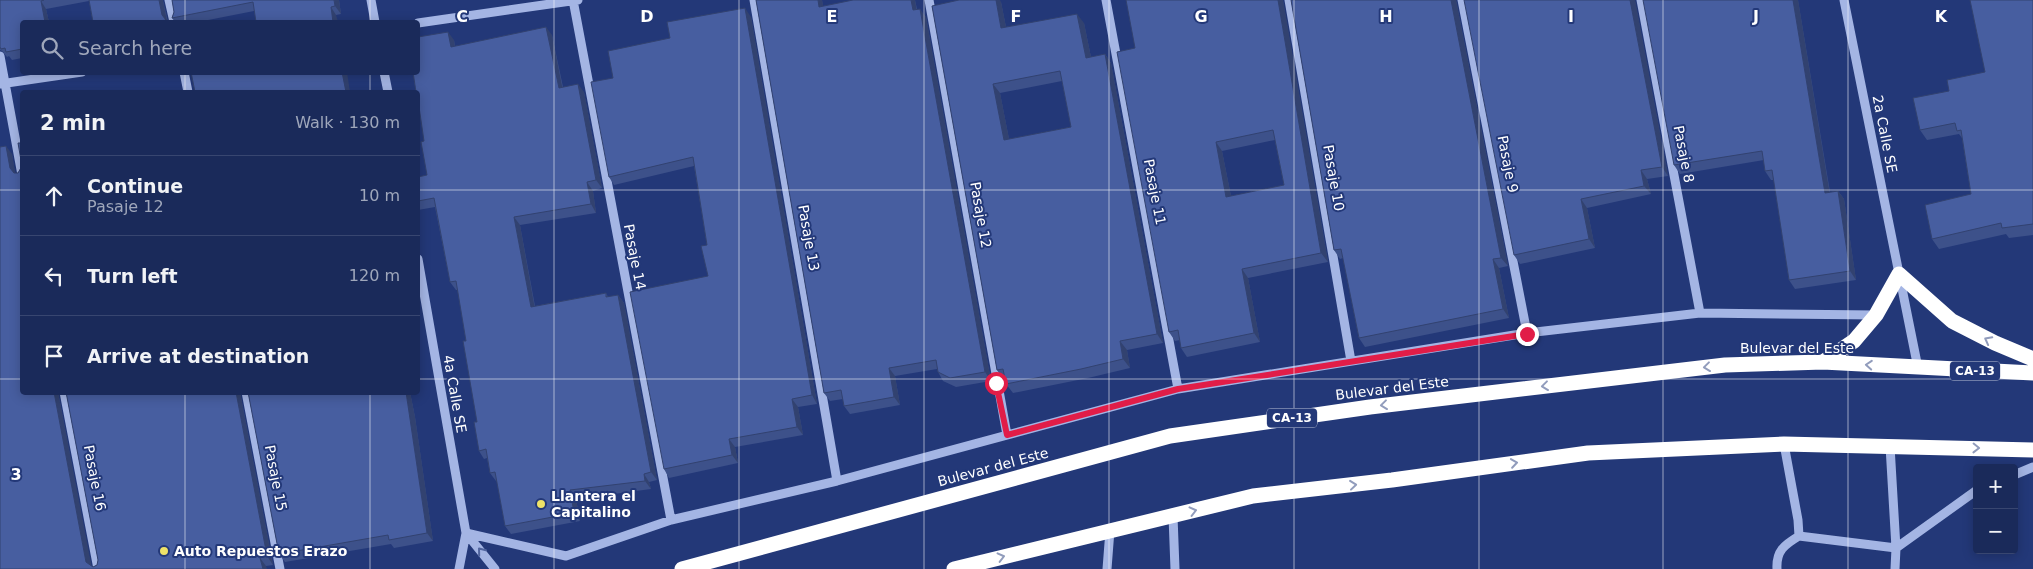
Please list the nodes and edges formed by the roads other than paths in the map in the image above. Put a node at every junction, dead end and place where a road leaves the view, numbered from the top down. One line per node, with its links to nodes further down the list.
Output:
1 (170, 0): 11 (street)
2 (371, 0): 12 (street)
3 (575, 0): 13 (street); 44 (street, Pasaje 14)
4 (754, 0): 41 (street, Pasaje 13)
5 (929, 0): 35 (street, Pasaje 12)
6 (1106, 0): 32 (street, Pasaje 11)
7 (1289, 0): 28 (street, Pasaje 10)
8 (1462, 0): 26 (street, Pasaje 9)
9 (1641, 0): 24 (street, Pasaje 8)
10 (1844, 0): 23 (street, 2a Calle SE)
11 (174, 20)
12 (375, 20)
13 (420, 23)
14 (0, 56): 18 (street)
15 (62, 75): 18 (street)
16 (185, 75): 19 (street)
17 (385, 75): 20 (street)
18 (2, 84): 21 (street)
19 (188, 90)
20 (388, 90)
21 (20, 166)
22 (420, 270): 46 (street, 4a Calle SE)
23 (1899, 274): 25 (highway); 27 (highway, one-way to 23); 30 (street, 2a Calle SE)
24 (1700, 313): 25 (street); 26 (street)
25 (1876, 315): 29 (highway)
26 (1527, 334): 28 (street)
27 (2033, 359)
28 (1351, 362): 32 (street)
29 (1823, 362): 30 (highway, Bulevar del Este / CA-13, one-way to 29); 53 (highway, Bulevar del Este / CA-13, one-way to 53)
30 (1918, 368): 31 (highway, Bulevar del Este / CA-13)
31 (2033, 374)
32 (1178, 389): 35 (street)
33 (65, 395): 49 (street, Pasaje 16)
34 (247, 395): 50 (street, Pasaje 15)
35 (1007, 435): 41 (street)
36 (1784, 444): 37 (highway); 43 (highway, one-way to 36); 47 (street)
37 (1890, 446): 38 (highway, one-way to 38); 48 (street)
38 (2033, 450)
39 (2033, 467): 40 (street)
40 (2018, 473)
41 (837, 481): 44 (street)
42 (1973, 493): 48 (street)
43 (1173, 516): 45 (highway); 56 (street)
44 (671, 520): 46 (street)
45 (1110, 530): 54 (highway, one-way to 45); 55 (street)
46 (466, 533): 51 (street); 52 (street, one-way to 46)
47 (1799, 536): 48 (street); 57 (street)
48 (1896, 548): 58 (street)
49 (98, 569)
50 (280, 569)
51 (459, 569)
52 (495, 569)
53 (682, 569)
54 (954, 569)
55 (1107, 569)
56 (1175, 569)
57 (1777, 569)
58 (1895, 569)

